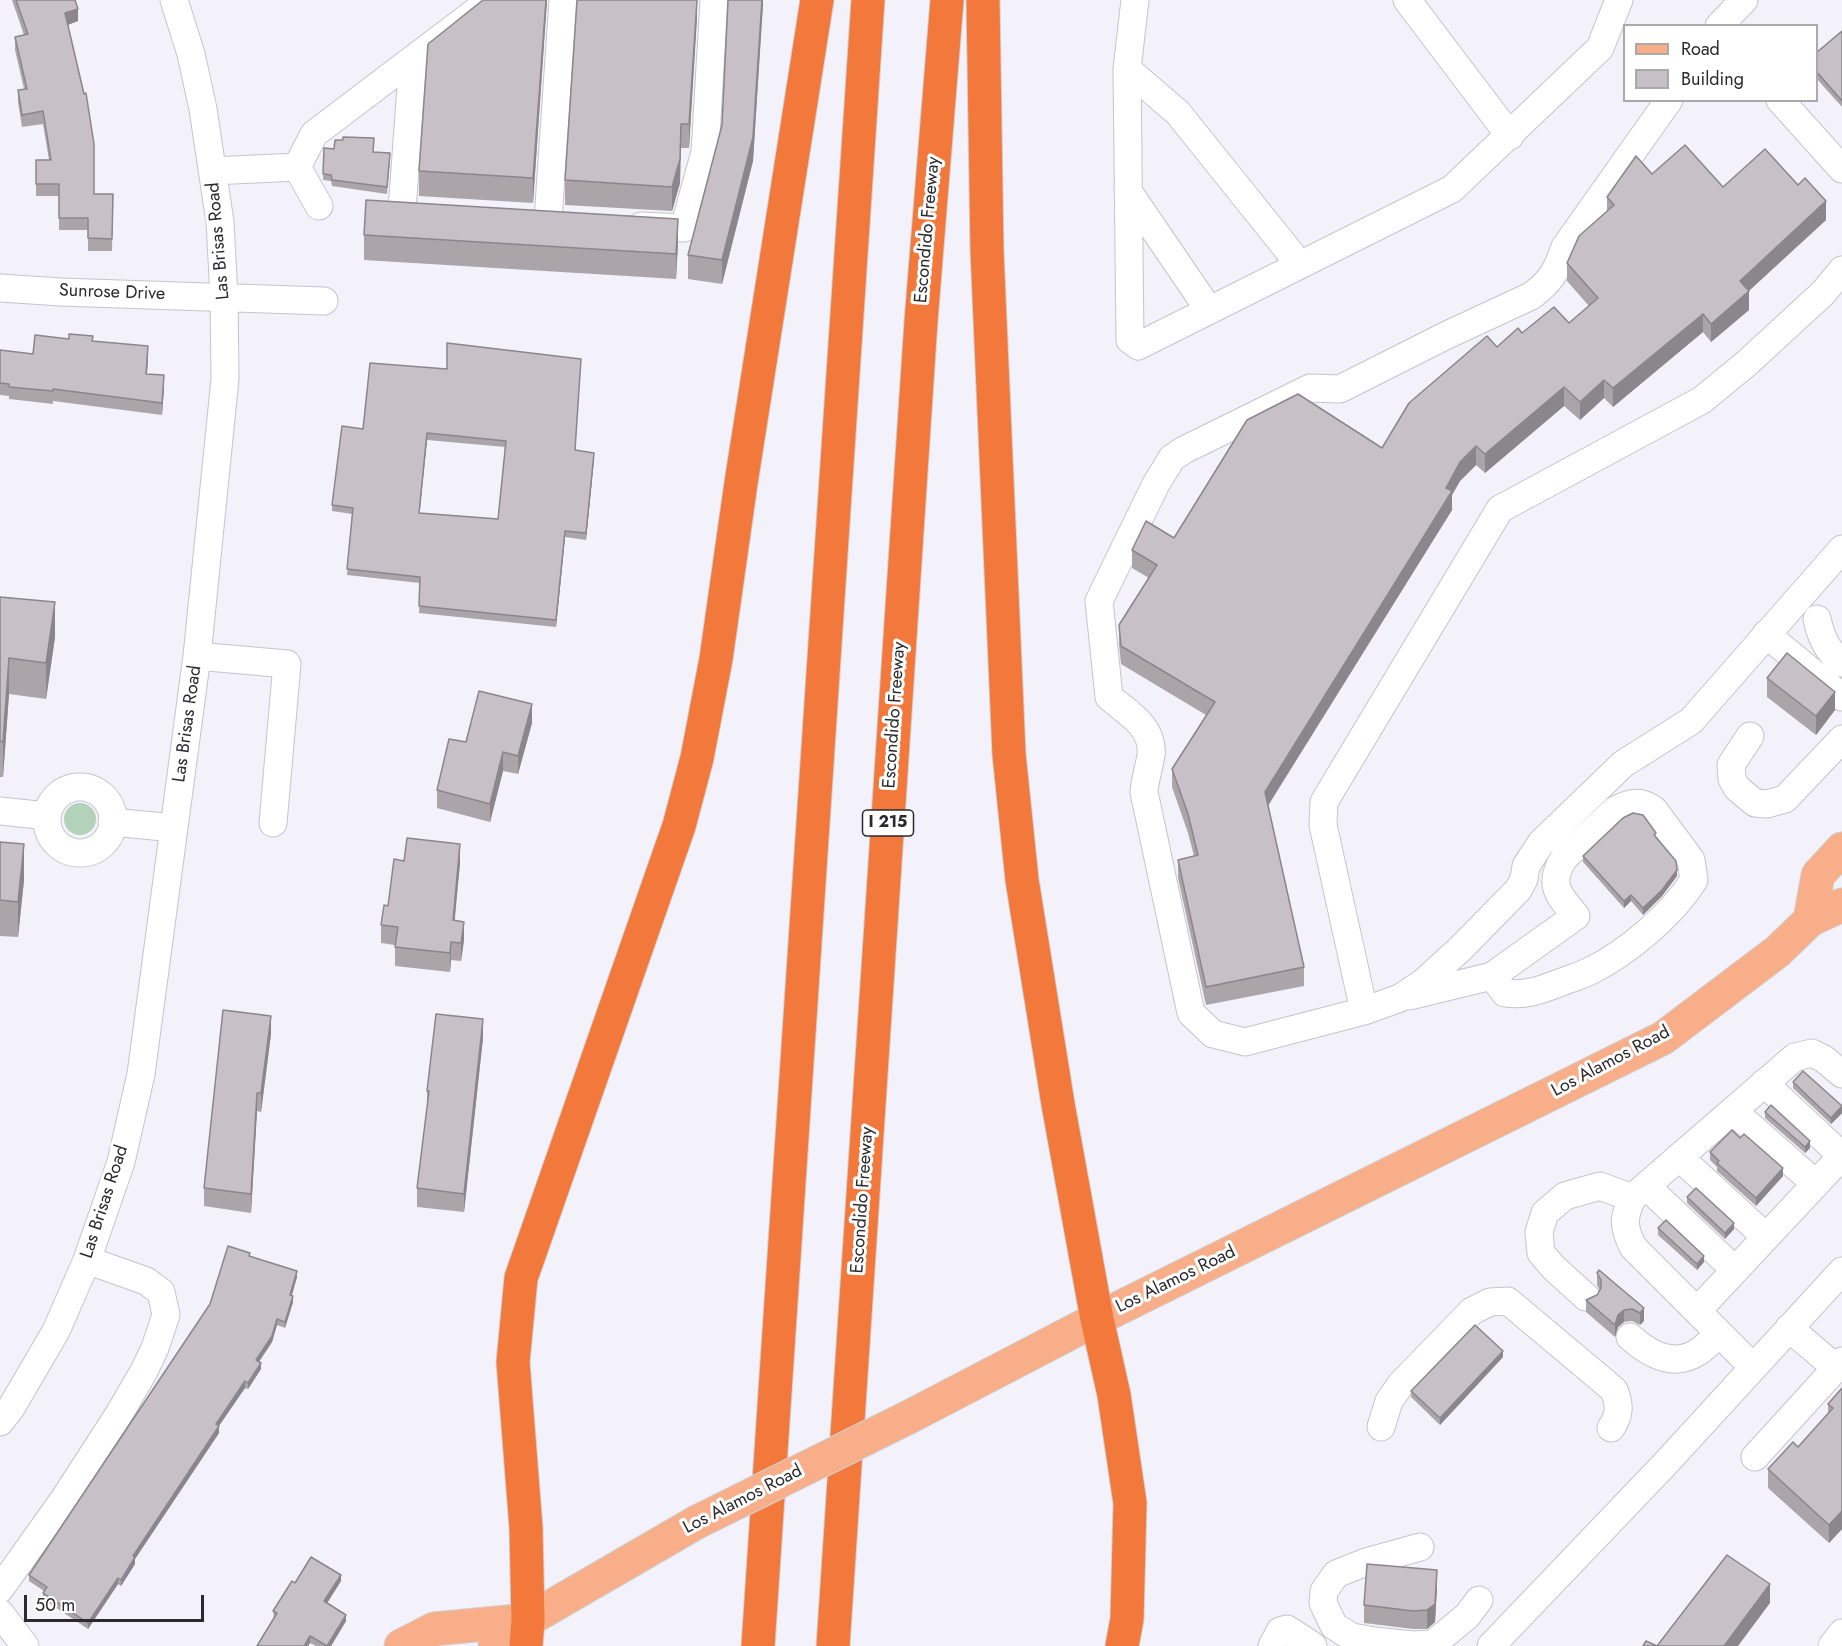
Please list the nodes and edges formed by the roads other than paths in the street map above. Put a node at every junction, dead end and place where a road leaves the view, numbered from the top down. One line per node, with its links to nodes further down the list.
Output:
1 (174, 0): 21 (street, Las Brisas Road)
2 (491, 0): 14 (street)
3 (563, 0): 25 (street)
4 (714, 0): 26 (street)
5 (817, 0): 79 (highway)
6 (868, 0): 84 (highway)
7 (947, 0): 85 (highway, Escondido Freeway / I 215)
8 (983, 0): 65 (highway)
9 (1135, 0): 15 (street)
10 (1407, 0): 18 (street)
11 (1741, 1): 13 (street)
12 (1614, 4): 18 (street)
13 (1721, 24)
14 (413, 59): 19 (street); 24 (street)
15 (1127, 69): 22 (street); 27 (street)
16 (1668, 102): 51 (street)
17 (1782, 102): 20 (street)
18 (1510, 136): 27 (street)
19 (297, 167): 21 (street); 23 (street)
20 (1842, 169)
21 (213, 171): 30 (street, Las Brisas Road)
22 (1128, 191): 32 (street); 32 (street)
23 (319, 206)
24 (373, 208)
25 (549, 220)
26 (620, 225)
27 (1300, 265): 32 (street)
28 (1842, 270): 51 (street)
29 (0, 288): 30 (street, Sunrose Drive)
30 (224, 297): 31 (street, Sunrose Drive); 36 (street, Las Brisas Road)
31 (324, 301)
32 (1209, 310)
33 (1842, 549): 35 (street)
34 (1817, 619): 37 (street)
35 (1766, 634): 38 (street); 50 (street)
36 (197, 656): 44 (street); 45 (street, Las Brisas Road)
37 (1842, 663)
38 (1842, 698)
39 (1750, 736): 40 (street)
40 (1842, 739)
41 (0, 811): 42 (street)
42 (47, 816): 43 (street); 43 (street)
43 (112, 822): 45 (street)
44 (273, 824)
45 (174, 828): 60 (street, Las Brisas Road)
46 (1842, 849): 48 (main road)
47 (1842, 905): 48 (main road, Los Alamos Road)
48 (1810, 920): 65 (main road, Los Alamos Road)
49 (1492, 976): 49 (street); 50 (street)
50 (1400, 998): 51 (street)
51 (1364, 1011)
52 (1842, 1074): 53 (street)
53 (1764, 1083): 54 (street); 55 (street)
54 (1733, 1111): 56 (street); 57 (street)
55 (1842, 1156): 57 (street)
56 (1679, 1157): 58 (street); 59 (street)
57 (1816, 1184): 59 (street)
58 (1639, 1192): 61 (street); 63 (street); 64 (street)
59 (1766, 1237): 61 (street)
60 (87, 1260): 71 (street, Las Brisas Road); 76 (street)
61 (1735, 1270): 64 (street)
62 (1842, 1271): 66 (street)
63 (1586, 1297)
64 (1696, 1311): 67 (street)
65 (1097, 1319): 79 (main road, Los Alamos Road, bridge); 86 (highway)
66 (1790, 1328): 69 (street); 70 (street)
67 (1719, 1333): 68 (street); 70 (street)
68 (1630, 1337)
69 (1839, 1364): 74 (street)
70 (1753, 1367): 89 (street)
71 (0, 1422)
72 (1382, 1427): 73 (street)
73 (1611, 1428)
74 (1755, 1458)
75 (1420, 1547): 77 (street)
76 (0, 1590)
77 (1479, 1600)
78 (1, 1616): 81 (street)
79 (527, 1633): 82 (main road, Los Alamos Road); 83 (main road, Los Alamos Road)
80 (1842, 1633): 90 (street)
81 (25, 1646)
82 (401, 1646)
83 (495, 1646)
84 (758, 1646)
85 (833, 1646)
86 (1122, 1646)
87 (1272, 1646): 88 (street)
88 (1313, 1646)
89 (1491, 1646)
90 (1832, 1646)

